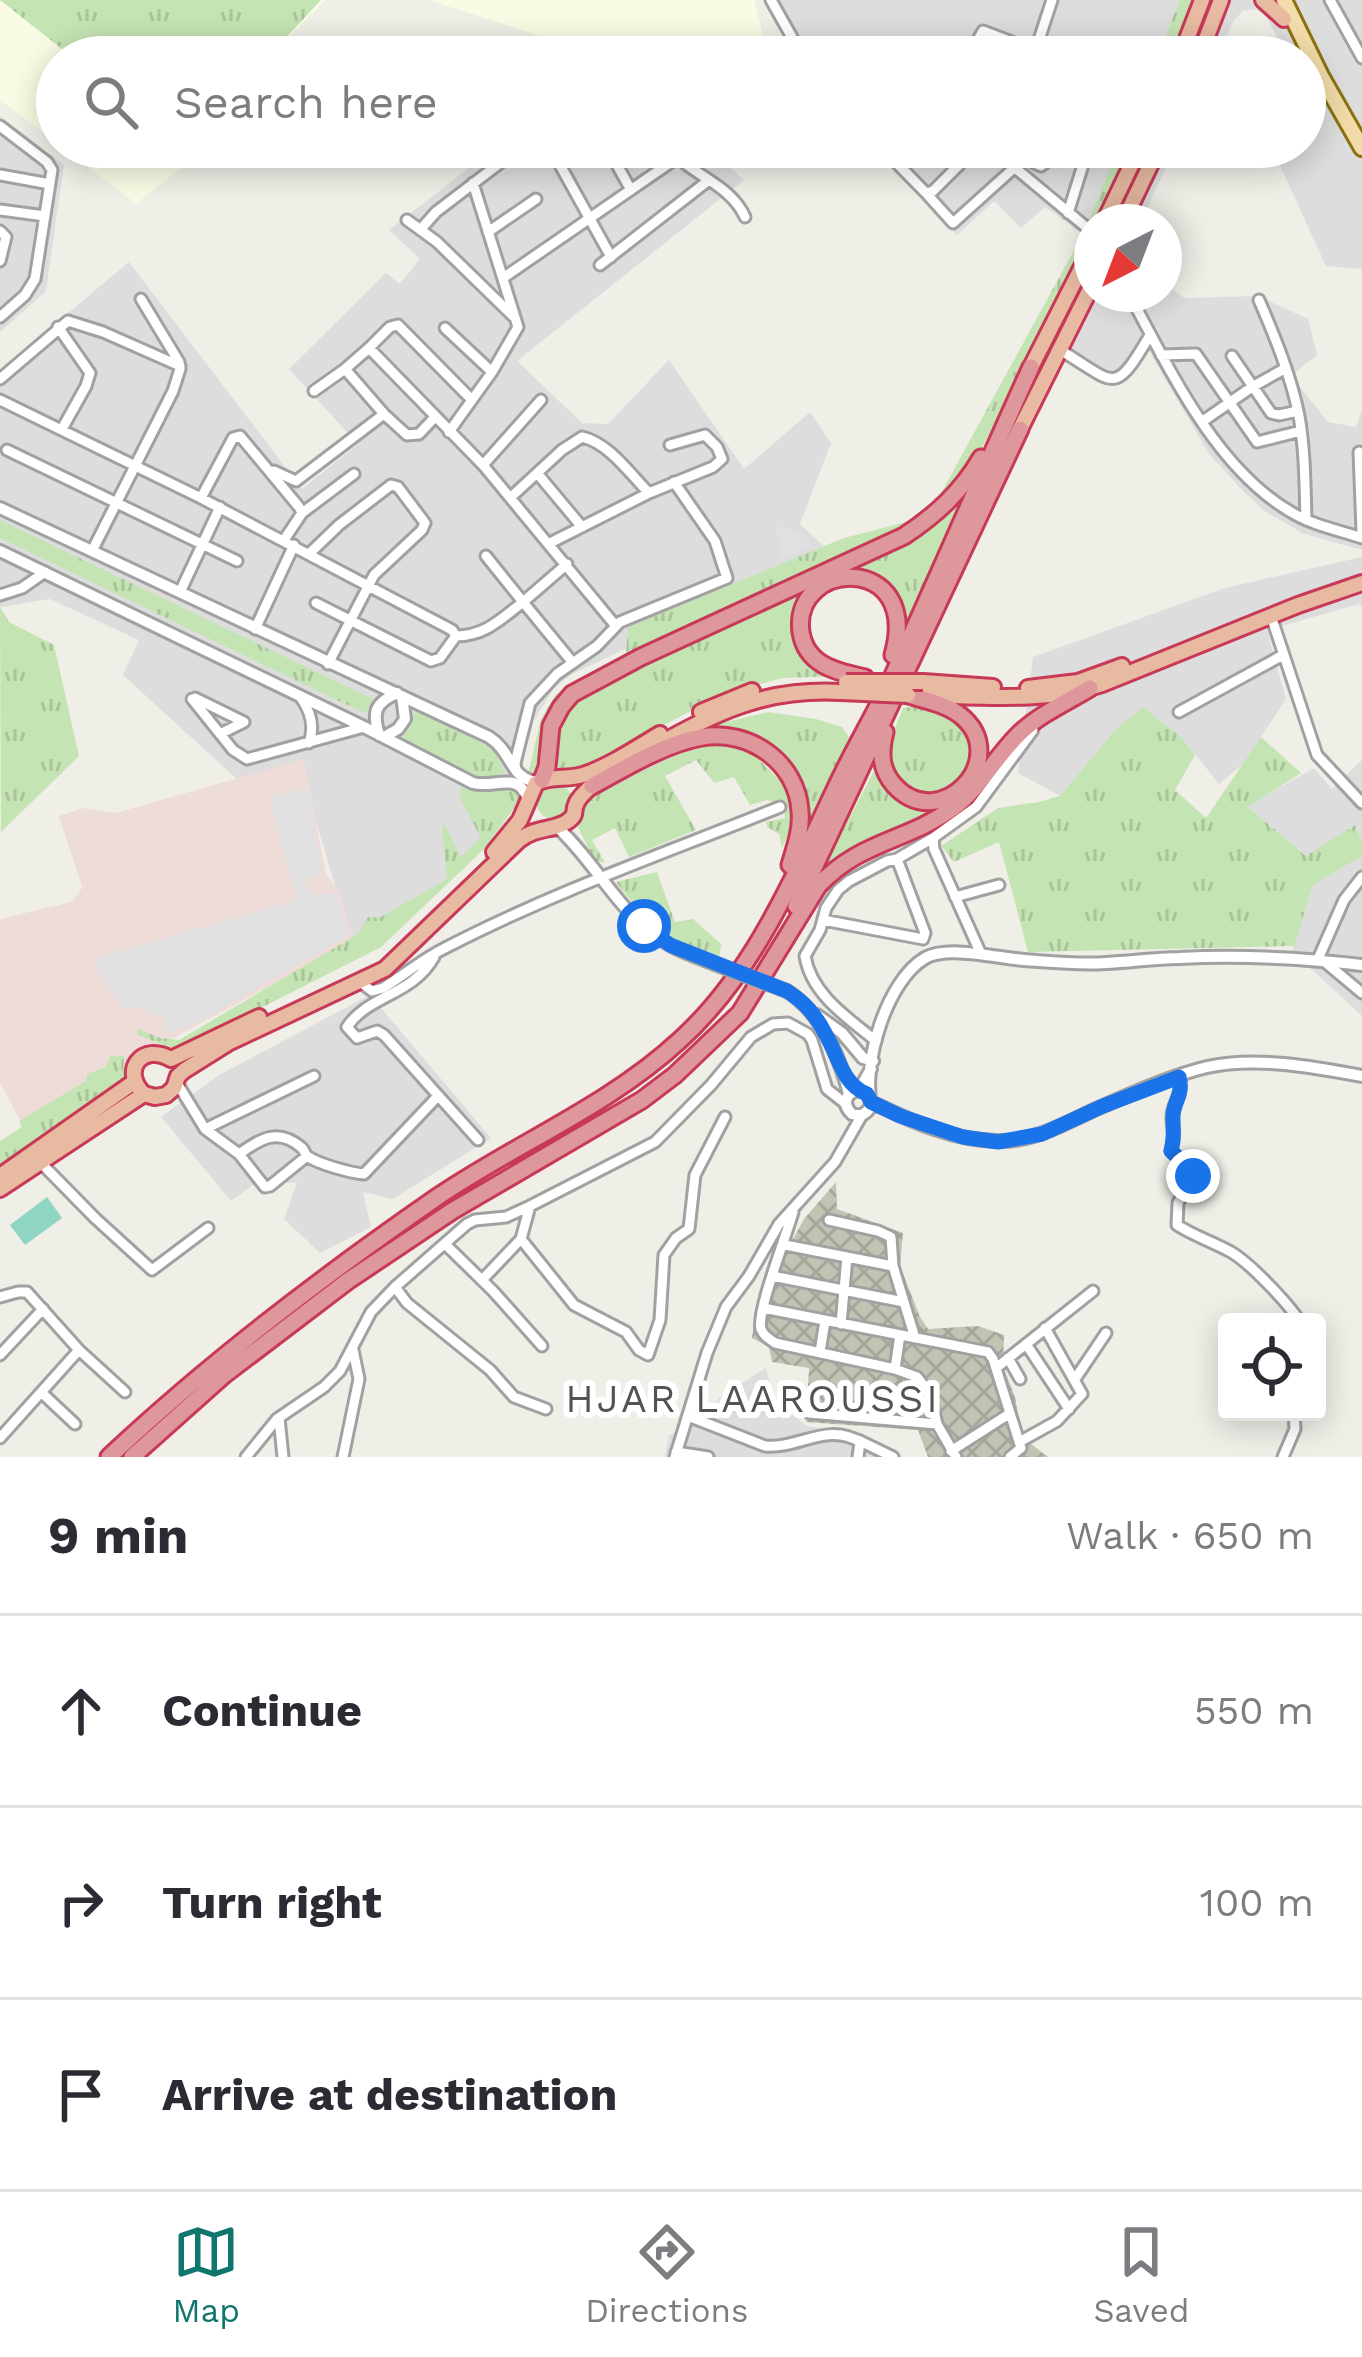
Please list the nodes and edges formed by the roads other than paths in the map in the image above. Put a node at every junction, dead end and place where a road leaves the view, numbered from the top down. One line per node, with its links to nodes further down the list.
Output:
1 (771, 0): 12 (street)
2 (1052, 0): 13 (street)
3 (1202, 0): 14 (highway)
4 (1221, 0): 9 (highway)
5 (1235, 0): 9 (highway)
6 (1263, 0): 8 (highway)
7 (1330, 0): 10 (street)
8 (1284, 5): 16 (main road); 17 (main road)
9 (1213, 23): 15 (highway)
10 (1344, 25): 11 (street); 18 (street)
11 (1362, 35)
12 (791, 36)
13 (1040, 36)
14 (1188, 36)
15 (1208, 36)
16 (1296, 36)
17 (1300, 36)
18 (1362, 58)
19 (1326, 85): 22 (main road)
20 (1326, 96): 24 (main road)
21 (0, 126): 23 (street)
22 (1362, 148)
23 (36, 153)
24 (1362, 162)
25 (51, 168): 40 (street)
26 (493, 168): 39 (street)
27 (562, 168): 50 (street)
28 (619, 168): 41 (street)
29 (663, 168): 41 (street)
30 (692, 168): 38 (street)
31 (901, 168): 42 (street)
32 (955, 168): 42 (street)
33 (1082, 168): 47 (street)
34 (1130, 168): 44 (highway)
35 (1149, 168): 45 (highway)
36 (1016, 169): 42 (street); 47 (street)
37 (0, 176): 40 (street)
38 (709, 180): 49 (street); 56 (street)
39 (473, 183): 53 (street); 55 (street)
40 (50, 184): 48 (street)
41 (631, 190): 50 (street)
42 (926, 194)
43 (536, 199): 55 (street)
44 (1113, 204)
45 (1132, 204)
46 (0, 209): 48 (street)
47 (1068, 213): 51 (street)
48 (45, 216): 65 (street)
49 (745, 217)
50 (589, 218): 56 (street); 59 (street)
51 (1074, 218)
52 (407, 220): 53 (street)
53 (420, 230): 66 (street)
54 (0, 231): 57 (street)
55 (488, 232): 59 (street)
56 (611, 257): 58 (street)
57 (0, 261)
58 (600, 265)
59 (503, 278): 66 (street)
60 (1074, 282): 75 (highway)
61 (141, 299): 74 (street)
62 (1259, 300): 76 (street)
63 (1079, 312): 71 (highway)
64 (1138, 312): 69 (street)
65 (0, 317)
66 (515, 317): 78 (street)
67 (58, 327): 74 (street); 79 (street); 90 (street)
68 (445, 328): 78 (street)
69 (1150, 335): 71 (street); 72 (street)
70 (369, 348): 77 (street); 83 (street); 88 (street)
71 (1060, 350): 91 (highway)
72 (1161, 355): 85 (street); 89 (street)
73 (1232, 356): 80 (street)
74 (180, 366): 97 (street)
75 (1031, 367): 146 (highway); 155 (highway)
76 (1286, 368): 80 (street); 86 (street)
77 (345, 369): 81 (street); 87 (street)
78 (492, 372): 83 (street)
79 (0, 379)
80 (1252, 387): 85 (street); 86 (street)
81 (314, 391)
82 (0, 400): 90 (street)
83 (472, 400): 92 (street)
84 (541, 400): 98 (street)
85 (1230, 403): 89 (street); 93 (street)
86 (1298, 411): 93 (street)
87 (383, 415): 88 (street); 99 (street)
88 (435, 417): 92 (street)
89 (1203, 421): 110 (street)
90 (62, 428): 97 (street)
91 (1020, 429): 144 (highway); 189 (highway)
92 (449, 431): 98 (street)
93 (1301, 431): 110 (street)
94 (670, 445): 102 (street)
95 (7, 451): 106 (street)
96 (1359, 452): 112 (street)
97 (134, 464): 105 (street); 106 (street)
98 (483, 465): 104 (street)
99 (268, 470): 105 (street); 109 (street)
100 (537, 473): 103 (street); 104 (street); 111 (street)
101 (354, 474): 109 (street)
102 (674, 482): 103 (street); 132 (street)
103 (649, 493): 111 (street)
104 (511, 497): 114 (street)
105 (202, 498): 107 (street)
106 (115, 503): 115 (street); 117 (street)
107 (220, 507): 113 (street); 115 (street)
108 (0, 508): 117 (street)
109 (302, 513): 113 (street)
110 (1306, 520): 112 (street)
111 (582, 527): 114 (street)
112 (1362, 535)
113 (289, 543): 118 (street); 133 (street)
114 (550, 543): 121 (street)
115 (202, 545): 120 (street); 126 (street)
116 (0, 551): 122 (street)
117 (92, 551): 126 (street)
118 (310, 553): 125 (street); 125 (street)
119 (486, 556): 128 (street)
120 (237, 561)
121 (567, 565): 128 (street); 132 (street)
122 (45, 572): 127 (street); 143 (street)
123 (1362, 574): 141 (highway)
124 (1362, 583): 130 (highway)
125 (368, 585): 131 (street); 134 (street)
126 (180, 592): 133 (street)
127 (0, 595)
128 (523, 602): 134 (street); 136 (street)
129 (316, 603): 131 (street)
130 (1271, 616): 135 (street); 140 (highway)
131 (350, 620): 134 (street); 137 (street)
132 (615, 625): 136 (street)
133 (255, 628): 137 (street)
134 (456, 636)
135 (1282, 655): 147 (street); 159 (street)
136 (573, 663): 152 (street)
137 (328, 664): 142 (street)
138 (880, 682): 139 (highway, bridge); 141 (highway, bridge); 146 (highway)
139 (844, 687): 144 (highway, bridge); 155 (highway); 156 (highway)
140 (1090, 688): 141 (highway); 145 (highway)
141 (925, 689): 144 (highway)
142 (399, 694): 148 (street); 150 (street); 153 (street)
143 (298, 695): 148 (street); 151 (street)
144 (908, 695)
145 (1065, 703): 162 (street); 189 (highway)
146 (874, 710): 186 (highway)
147 (1179, 712)
148 (369, 722): 150 (street); 151 (street)
149 (220, 734): 149 (street); 151 (street)
150 (382, 736): 158 (street)
151 (309, 743)
152 (519, 746): 153 (street); 154 (street)
153 (505, 750): 154 (street)
154 (516, 771): 155 (street)
155 (547, 780): 157 (highway); 158 (highway)
156 (592, 786): 157 (highway); 186 (highway)
157 (577, 801): 161 (highway)
158 (528, 802): 161 (highway); 179 (highway)
159 (1362, 803)
160 (780, 807): 164 (street)
161 (560, 824): 164 (street); 175 (highway)
162 (933, 838): 163 (street); 167 (street)
163 (897, 859): 168 (street); 169 (street)
164 (602, 877): 170 (street); 177 (street, bridge)
165 (1362, 877): 173 (street)
166 (999, 885): 167 (street)
167 (955, 897): 172 (street)
168 (823, 920): 169 (street); 178 (street)
169 (925, 936): 171 (street)
170 (436, 953): 175 (street); 187 (street)
171 (938, 954): 172 (street); 178 (street)
172 (981, 954): 173 (street)
173 (1320, 959): 174 (street); 176 (street)
174 (1362, 964)
175 (360, 982): 184 (highway)
176 (1362, 993)
177 (813, 1012): 180 (street); 188 (street)
178 (876, 1041): 180 (street)
179 (171, 1059): 184 (highway); 185 (highway)
180 (872, 1065): 188 (street)
181 (314, 1076): 191 (street)
182 (1362, 1076): 183 (street)
183 (1179, 1077): 188 (street); 216 (street)
184 (177, 1079): 185 (highway); 191 (street)
185 (139, 1088): 195 (highway); 196 (highway)
186 (615, 1089): 251 (highway)
187 (437, 1097): 192 (street); 194 (street)
188 (858, 1101): 198 (street); 199 (street)
189 (626, 1108): 252 (highway)
190 (725, 1117): 202 (street)
191 (205, 1129): 193 (street)
192 (478, 1140)
193 (239, 1154): 194 (street); 194 (street)
194 (307, 1156)
195 (40, 1162): 197 (highway); 201 (street)
196 (0, 1176)
197 (0, 1189)
198 (530, 1206): 202 (street); 203 (street)
199 (794, 1208): 204 (street); 240 (street)
200 (829, 1220): 206 (street)
201 (208, 1228)
202 (521, 1239): 208 (street)
203 (445, 1244): 208 (street); 209 (street)
204 (785, 1245): 205 (street); 207 (street)
205 (847, 1257): 206 (street); 210 (street)
206 (892, 1266): 213 (street)
207 (772, 1276): 210 (street); 214 (street)
208 (482, 1280): 224 (street)
209 (395, 1287): 226 (street); 237 (street)
210 (844, 1290): 213 (street); 218 (street)
211 (1093, 1291): 219 (street)
212 (0, 1298): 215 (street)
213 (904, 1302): 222 (street)
214 (763, 1308): 217 (street); 227 (street)
215 (43, 1309): 225 (street); 228 (street)
216 (1294, 1313)
217 (825, 1321): 218 (street); 227 (street)
218 (841, 1324): 221 (street)
219 (1045, 1328): 223 (street); 233 (street)
220 (1106, 1333): 233 (street)
221 (900, 1335): 222 (street); 231 (street)
222 (915, 1338): 230 (street)
223 (1025, 1344): 229 (street); 236 (street)
224 (542, 1346)
225 (80, 1350): 234 (street); 235 (street)
226 (353, 1350): 241 (street); 255 (street)
227 (820, 1352): 231 (street)
228 (1, 1353)
229 (1008, 1358): 230 (street); 232 (street)
230 (995, 1368): 239 (street)
231 (895, 1369): 244 (street)
232 (1020, 1379)
233 (1075, 1379): 236 (street)
234 (124, 1392)
235 (42, 1394): 243 (street); 245 (street)
236 (1070, 1408): 247 (street)
237 (546, 1409)
238 (809, 1414): 244 (street)
239 (1009, 1414): 247 (street); 249 (street)
240 (688, 1416): 248 (street); 250 (street)
241 (279, 1418): 253 (street); 254 (street)
242 (1295, 1421): 260 (street)
243 (75, 1424)
244 (937, 1424): 249 (street)
245 (0, 1438)
246 (858, 1439): 248 (street); 257 (street); 258 (street)
247 (1022, 1441): 259 (street)
248 (774, 1452)
249 (953, 1454)
250 (675, 1455): 256 (street)
251 (109, 1457)
252 (132, 1457)
253 (246, 1457)
254 (283, 1457)
255 (343, 1457)
256 (708, 1457)
257 (858, 1457)
258 (893, 1457)
259 (1010, 1457)
260 (1283, 1457)

